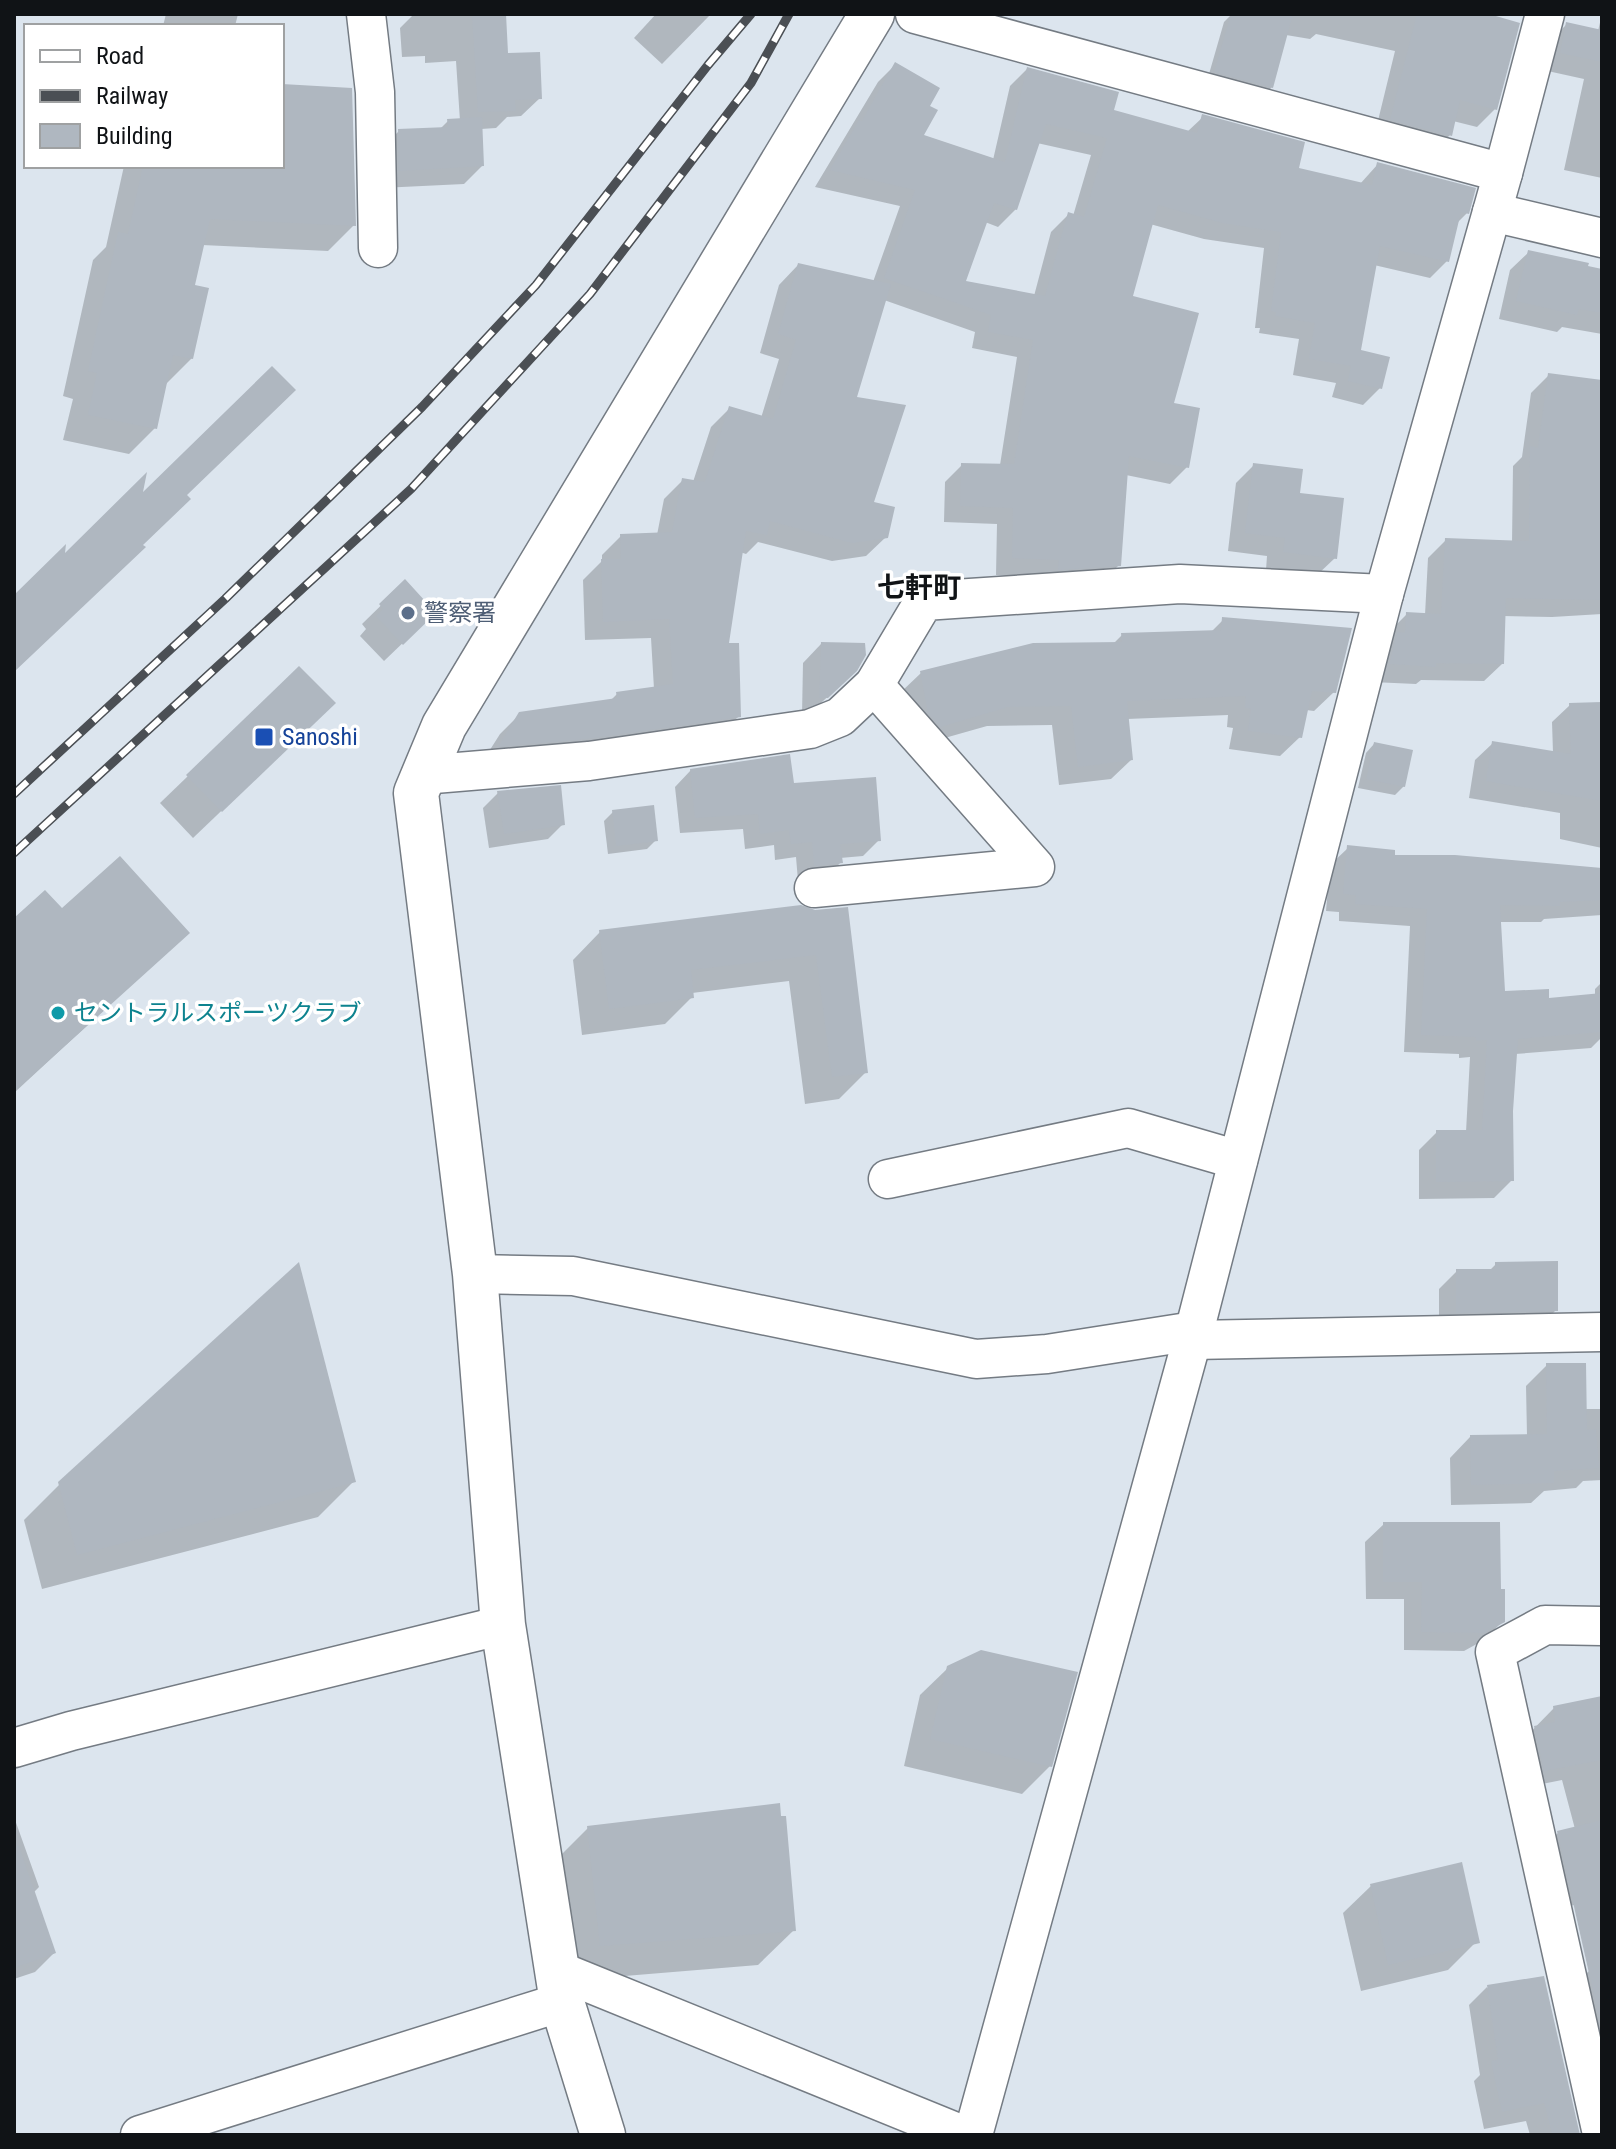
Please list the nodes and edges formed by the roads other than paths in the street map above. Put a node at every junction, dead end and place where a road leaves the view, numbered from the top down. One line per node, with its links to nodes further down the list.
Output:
1 (366, 14): 8 (street)
2 (872, 14): 11 (street)
3 (915, 14): 5 (street)
4 (1545, 14): 5 (street)
5 (1503, 173): 6 (street)
6 (1492, 212): 7 (street); 9 (street)
7 (1602, 238)
8 (378, 248)
9 (1384, 594): 10 (street); 13 (street)
10 (874, 685): 11 (street); 12 (street)
11 (422, 775): 15 (street)
12 (814, 888)
13 (1238, 1160): 14 (street); 17 (street)
14 (888, 1179)
15 (475, 1274): 17 (street); 18 (street)
16 (1602, 1332): 17 (street)
17 (1193, 1336): 27 (street)
18 (503, 1625): 20 (street); 21 (street)
19 (1602, 1626): 22 (street)
20 (14, 1748)
21 (560, 1986): 24 (street); 25 (street); 26 (street)
22 (1593, 2044): 23 (street)
23 (1602, 2134)
24 (140, 2135)
25 (603, 2135)
26 (963, 2135)
27 (973, 2135)

